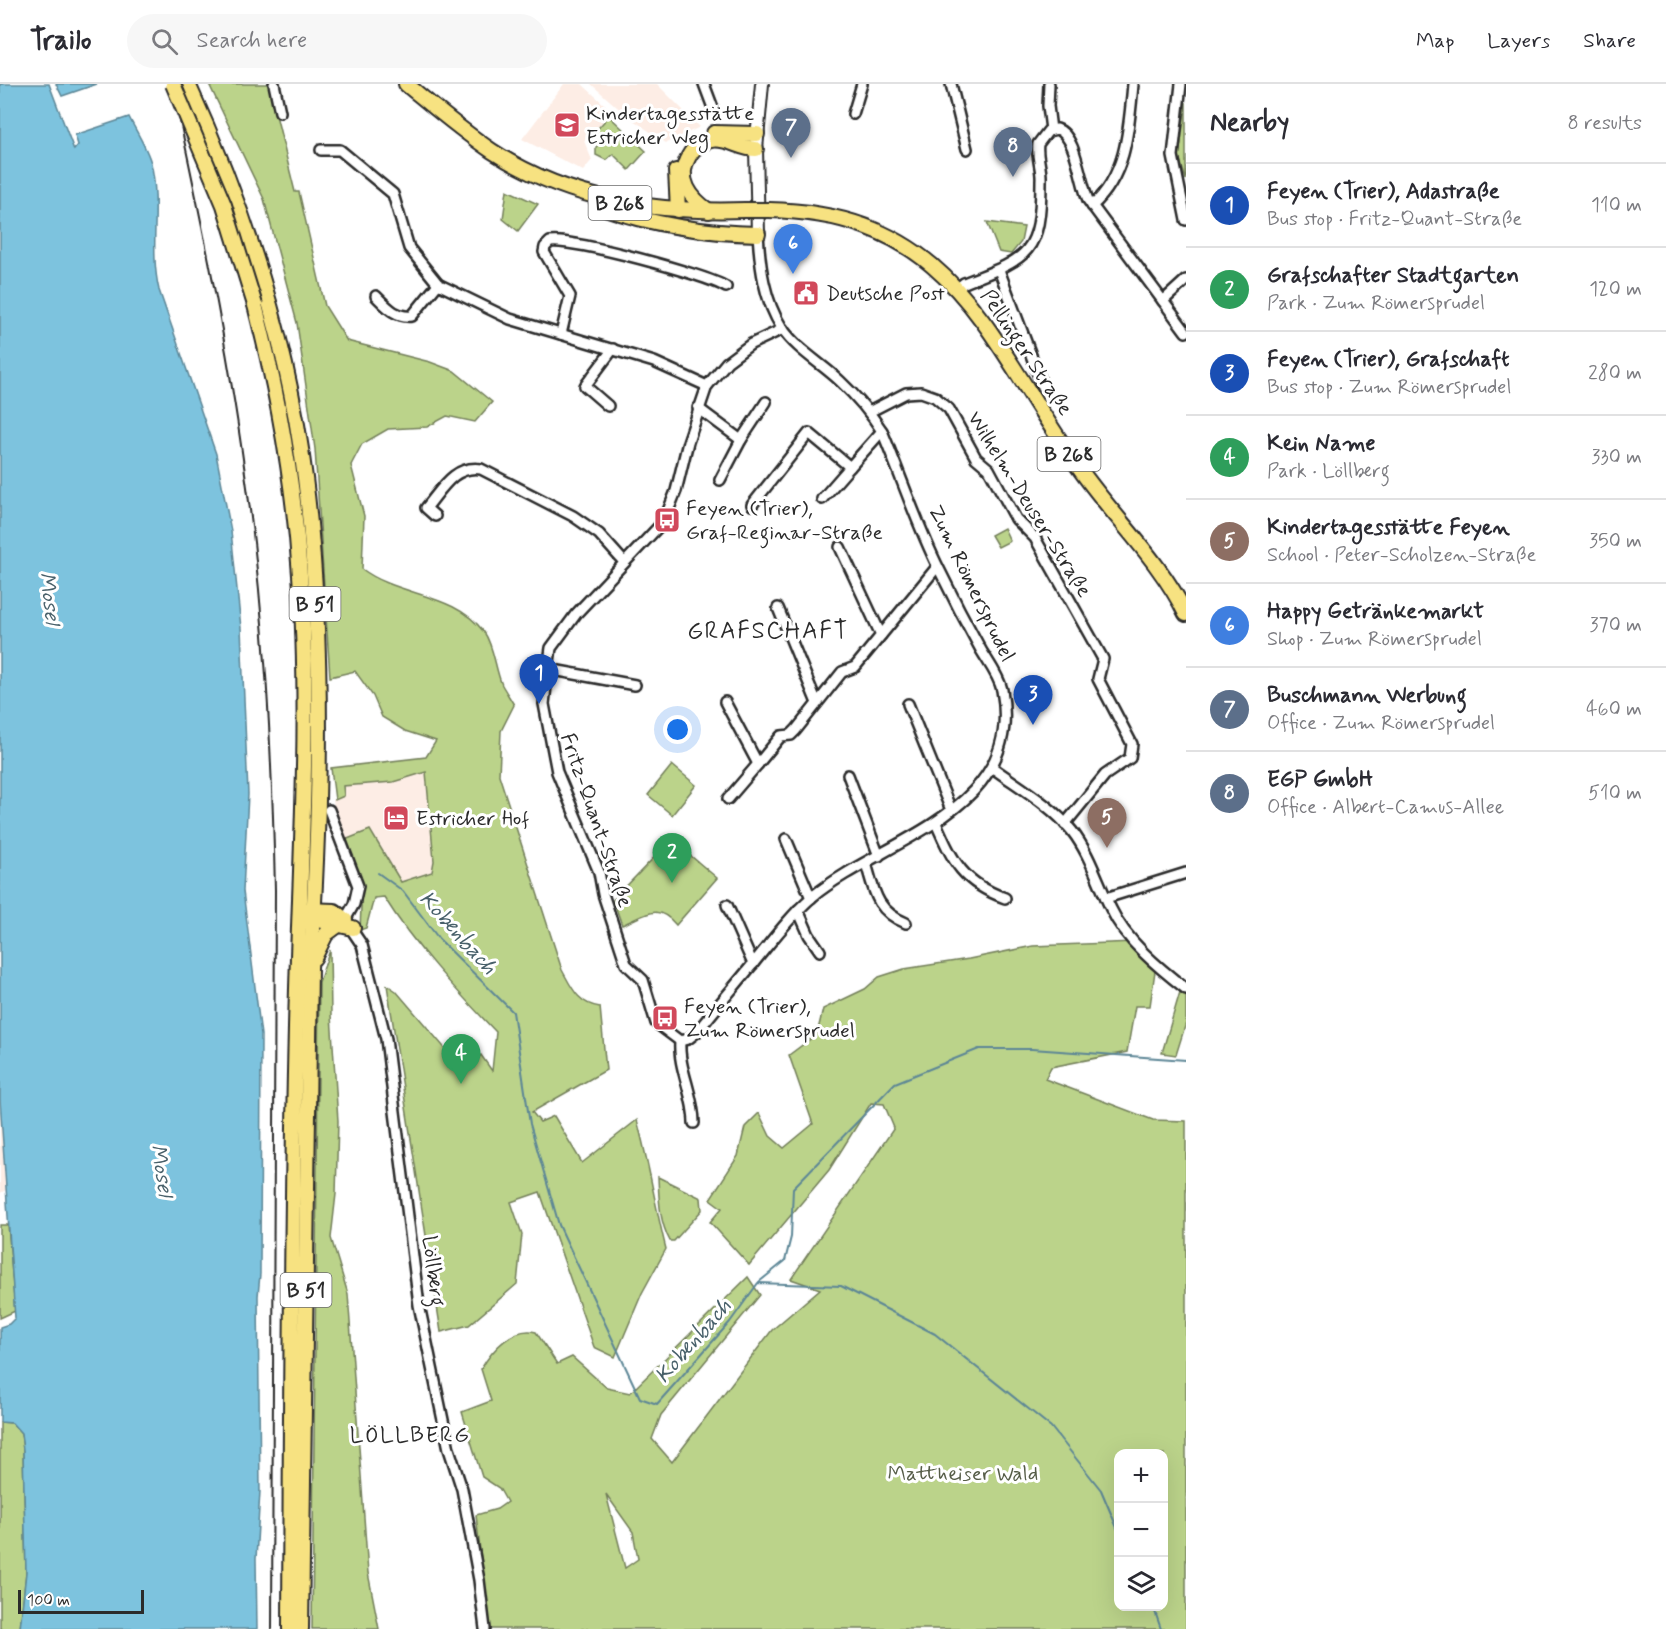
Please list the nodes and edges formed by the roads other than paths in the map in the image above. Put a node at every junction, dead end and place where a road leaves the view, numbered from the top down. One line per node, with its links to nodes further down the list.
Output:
1 (173, 84): 33 (main road, B 51, bridge)
2 (188, 84): 33 (main road, B 51)
3 (274, 84): 13 (street)
4 (406, 84): 20 (main road, B 268)
5 (704, 84): 12 (street)
6 (762, 84): 16 (street, Zum Römersprudel)
7 (862, 84): 14 (street)
8 (951, 84): 17 (street)
9 (1049, 84): 15 (street)
10 (1133, 84): 21 (street)
11 (1181, 84): 24 (street)
12 (713, 108)
13 (280, 112)
14 (854, 114)
15 (1051, 130): 21 (street); 26 (street)
16 (757, 134): 18 (street, Zum Römersprudel); 22 (main road)
17 (967, 148)
18 (756, 149): 23 (main road); 25 (street, Zum Römersprudel)
19 (321, 150): 28 (street)
20 (563, 187): 22 (main road, B 268); 25 (main road)
21 (1092, 206): 32 (street)
22 (678, 210): 23 (main road, B 268)
23 (709, 212): 30 (main road, B 268, bridge)
24 (1186, 220)
25 (758, 234): 34 (street, Zum Römersprudel)
26 (999, 270): 30 (street); 39 (street, Pellinger Straße)
27 (1186, 280): 32 (street)
28 (438, 284): 31 (street); 36 (street)
29 (726, 287): 36 (street)
30 (958, 288): 55 (main road, Pellinger Straße / B 268)
31 (376, 296)
32 (1163, 301): 35 (street)
33 (262, 304): 80 (main road, B 51); 82 (main road, B 51)
34 (783, 329): 38 (street, Fritz-Quant-Straße); 43 (street, Zum Römersprudel)
35 (1186, 332)
36 (561, 334): 37 (street)
37 (613, 349): 38 (street); 41 (street)
38 (706, 387): 42 (street, Fritz-Quant-Straße)
39 (1043, 387)
40 (766, 402): 45 (street)
41 (608, 406)
42 (698, 408): 45 (street); 52 (street, Fritz-Quant-Straße)
43 (869, 412): 44 (street, Zum Römersprudel); 69 (street, Wilhelm-Deuser-Straße)
44 (882, 430): 46 (street); 53 (street, Zum Römersprudel)
45 (741, 440): 47 (street)
46 (850, 467): 48 (street); 49 (street)
47 (720, 480)
48 (822, 499)
49 (752, 505)
50 (435, 516): 52 (street)
51 (840, 547): 56 (street)
52 (624, 562): 57 (street, Fritz-Quant-Straße)
53 (938, 567): 56 (street); 63 (street, Zum Römersprudel)
54 (778, 608): 60 (street)
55 (1186, 614)
56 (881, 635): 60 (street)
57 (548, 669): 58 (street); 89 (street, Fritz-Quant-Straße)
58 (635, 685)
59 (725, 702): 62 (street)
60 (817, 703): 62 (street)
61 (908, 704): 67 (street)
62 (758, 765): 65 (street)
63 (993, 768): 67 (street, Zum Römersprudel); 69 (street)
64 (848, 775): 71 (street)
65 (729, 800)
66 (329, 810): 77 (street)
67 (951, 810): 68 (street, Zum Römersprudel)
68 (936, 823): 71 (street, Zum Römersprudel); 75 (street)
69 (1065, 824): 76 (street)
70 (786, 839): 74 (street)
71 (879, 856): 72 (street, Zum Römersprudel)
72 (866, 863): 74 (street, Zum Römersprudel); 83 (street)
73 (1186, 873): 76 (street)
74 (811, 898): 79 (street, Zum Römersprudel)
75 (1005, 898)
76 (1106, 898): 88 (street)
77 (354, 904): 81 (street); 84 (street)
78 (727, 905): 86 (street)
79 (798, 910): 85 (street); 86 (street, Zum Römersprudel)
80 (300, 911): 82 (main road); 91 (main road, B 51)
81 (334, 911): 82 (main road); 84 (main road)
82 (315, 915): 84 (main road); 87 (main road, B 51)
83 (906, 923)
84 (346, 925): 87 (main road); 93 (street, Löllberg)
85 (820, 951)
86 (753, 964): 89 (street, Zum Römersprudel)
87 (310, 968): 92 (main road, B 51)
88 (1186, 989)
89 (680, 1041): 90 (street)
90 (694, 1123)
91 (290, 1629)
92 (301, 1629)
93 (485, 1629)

